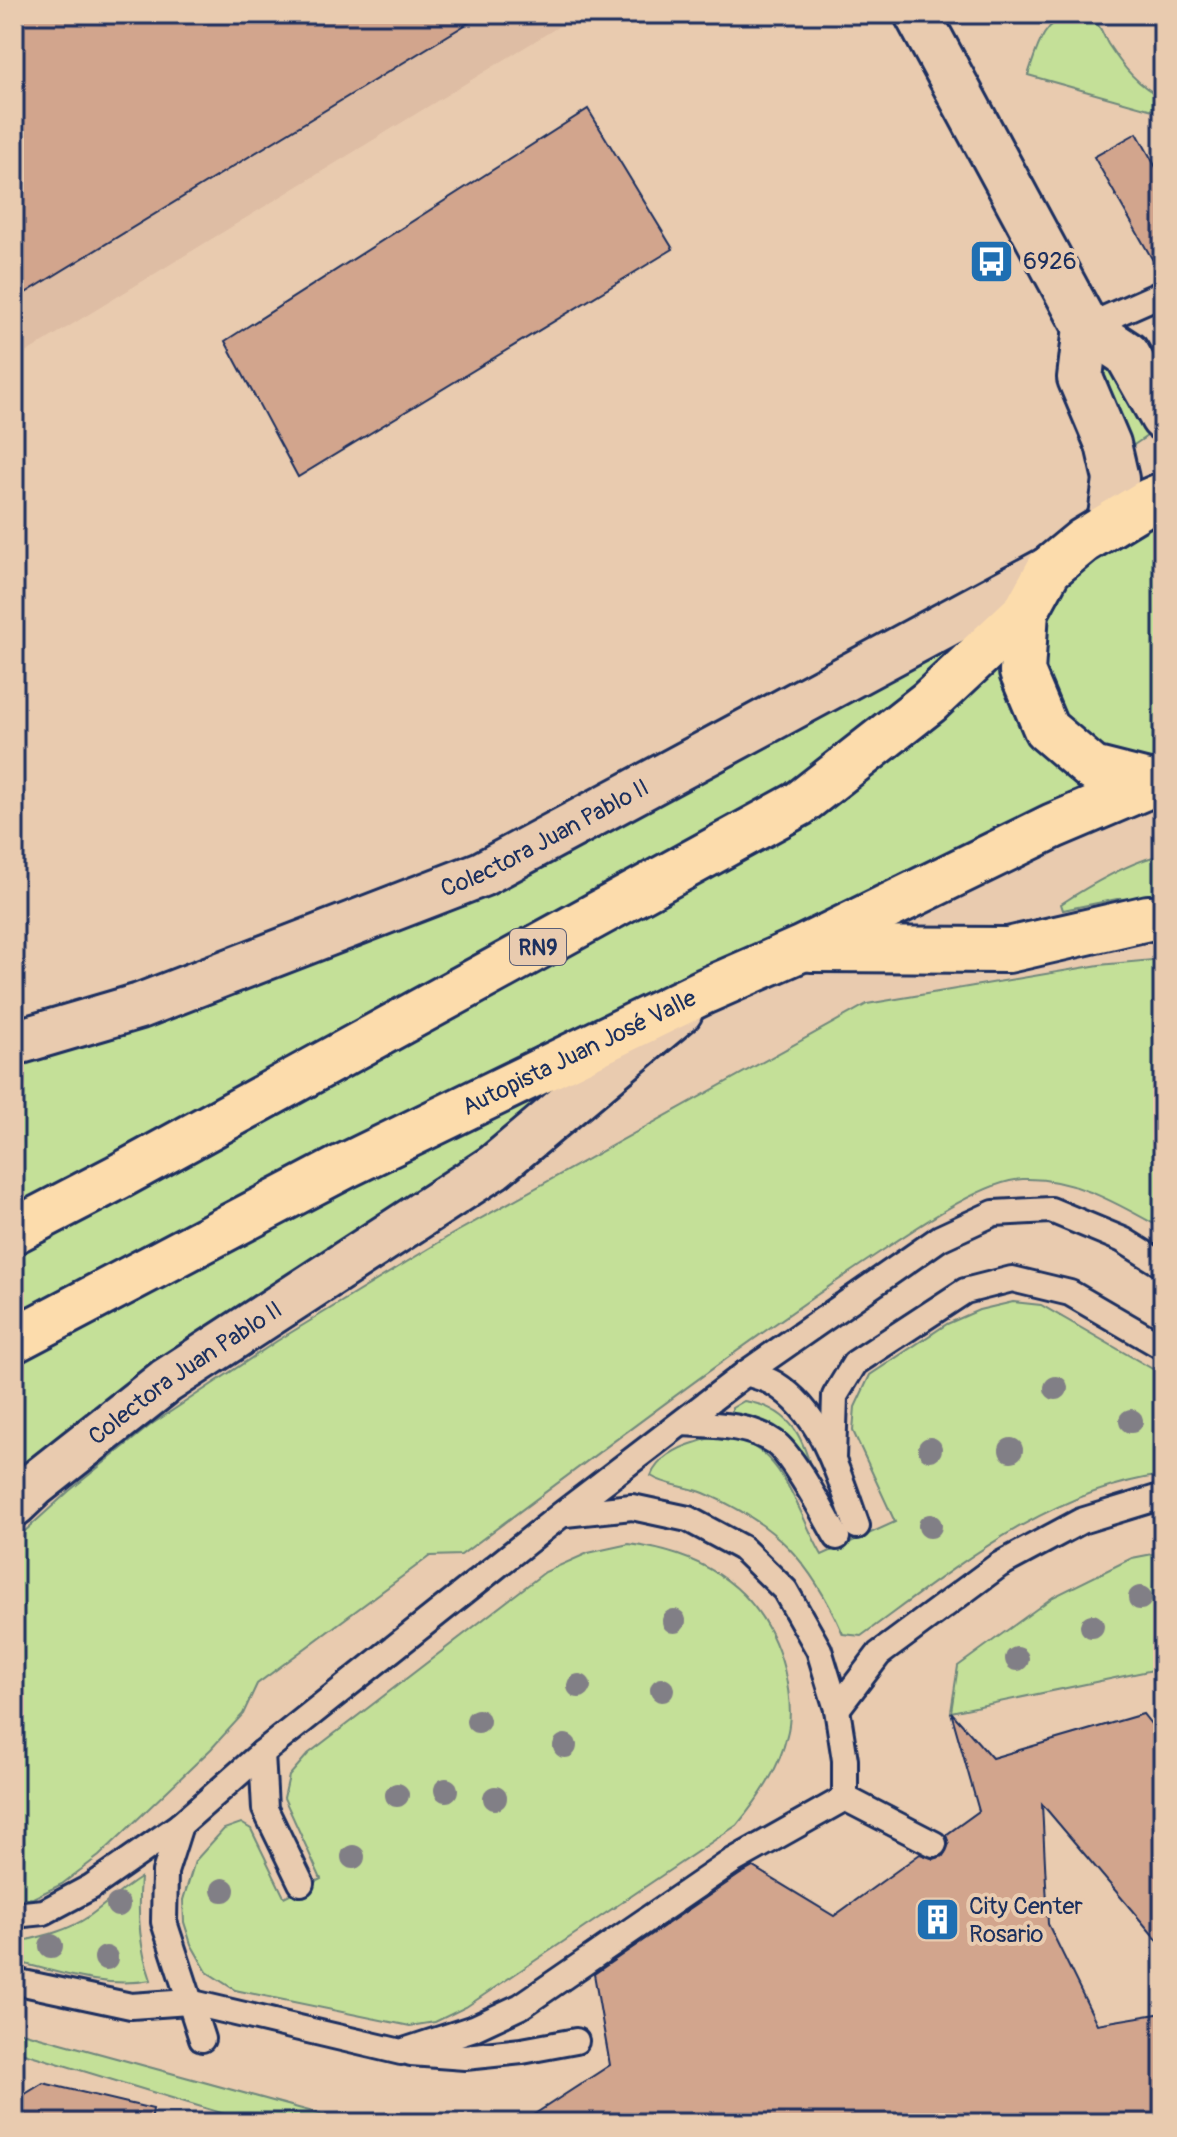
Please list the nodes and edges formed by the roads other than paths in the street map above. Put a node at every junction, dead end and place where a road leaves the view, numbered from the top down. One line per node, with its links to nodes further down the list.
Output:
1 (917, 14): 3 (main road)
2 (1163, 293): 3 (lane)
3 (1086, 327): 4 (main road); 6 (main road)
4 (1163, 418)
5 (1163, 495): 6 (main road)
6 (1110, 524): 7 (main road)
7 (1049, 569): 8 (main road); 13 (main road, Colectora Juan Pablo II)
8 (1026, 611): 9 (main road); 14 (main road, RN9)
9 (1158, 783): 11 (main road, Autopista Juan José Valle)
10 (1163, 918): 11 (main road)
11 (801, 949): 12 (main road, Autopista Juan José Valle)
12 (705, 991): 18 (main road, Autopista Juan José Valle); 24 (main road, Colectora Juan Pablo II)
13 (14, 1043)
14 (118, 1177): 15 (main road); 16 (main road, RN9)
15 (14, 1211)
16 (14, 1231)
17 (1163, 1265): 20 (lane)
18 (14, 1340)
19 (1163, 1347): 22 (lane)
20 (746, 1373): 21 (lane); 22 (lane)
21 (682, 1423): 22 (lane); 25 (lane)
22 (833, 1458)
23 (1163, 1496): 26 (lane)
24 (14, 1504)
25 (562, 1514): 26 (lane); 27 (lane)
26 (837, 1709): 28 (lane)
27 (262, 1753): 29 (lane); 31 (lane)
28 (845, 1798): 30 (lane); 37 (lane)
29 (180, 1825): 32 (lane); 34 (lane)
30 (934, 1844)
31 (301, 1883)
32 (14, 1915)
33 (14, 1981): 34 (lane)
34 (189, 2002): 35 (lane); 37 (lane)
35 (202, 2039)
36 (576, 2041): 37 (lane)
37 (401, 2052)

